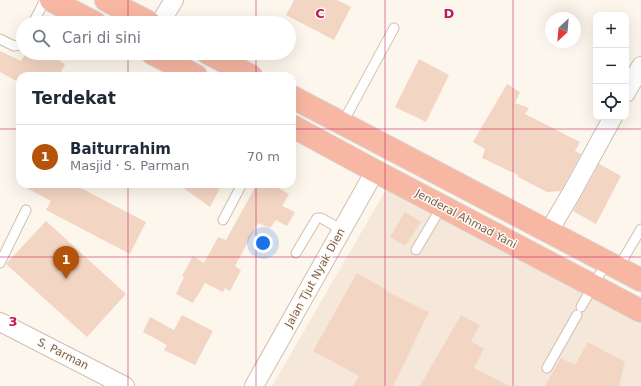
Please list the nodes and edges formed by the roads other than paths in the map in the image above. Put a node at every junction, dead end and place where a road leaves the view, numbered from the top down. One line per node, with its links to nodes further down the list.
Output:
1 (45, 0): 5 (lane)
2 (51, 0): 6 (highway)
3 (106, 0): 7 (highway)
4 (174, 0): 8 (street)
5 (37, 16)
6 (82, 16)
7 (137, 16)
8 (164, 16)
9 (394, 28): 20 (lane)
10 (0, 39): 11 (lane)
11 (16, 46)
12 (165, 60): 15 (highway)
13 (221, 60): 16 (highway)
14 (641, 66): 17 (street)
15 (188, 72)
16 (244, 72)
17 (629, 88)
18 (296, 99): 20 (highway)
19 (611, 120): 29 (street)
20 (342, 124): 29 (highway)
21 (296, 128): 22 (highway, Jenderal Ahmad Yani)
22 (375, 171): 24 (highway, Jenderal Ahmad Yani); 28 (street, Jalan Tjut Nyak Dien)
23 (240, 188): 26 (lane)
24 (442, 206): 30 (lane); 35 (highway, Jenderal Ahmad Yani)
25 (26, 210): 32 (lane)
26 (223, 220)
27 (641, 229): 33 (lane)
28 (342, 230): 31 (lane); 42 (street, Jalan Tjut Nyak Dien)
29 (549, 232): 33 (highway)
30 (416, 250)
31 (296, 253)
32 (0, 263)
33 (612, 266): 34 (highway); 35 (lane)
34 (641, 280)
35 (593, 286): 36 (lane); 37 (highway, Jenderal Ahmad Yani)
36 (581, 307)
37 (641, 311)
38 (577, 315): 40 (lane)
39 (0, 322): 41 (street, S. Parman)
40 (547, 368)
41 (125, 386)
42 (254, 386)

